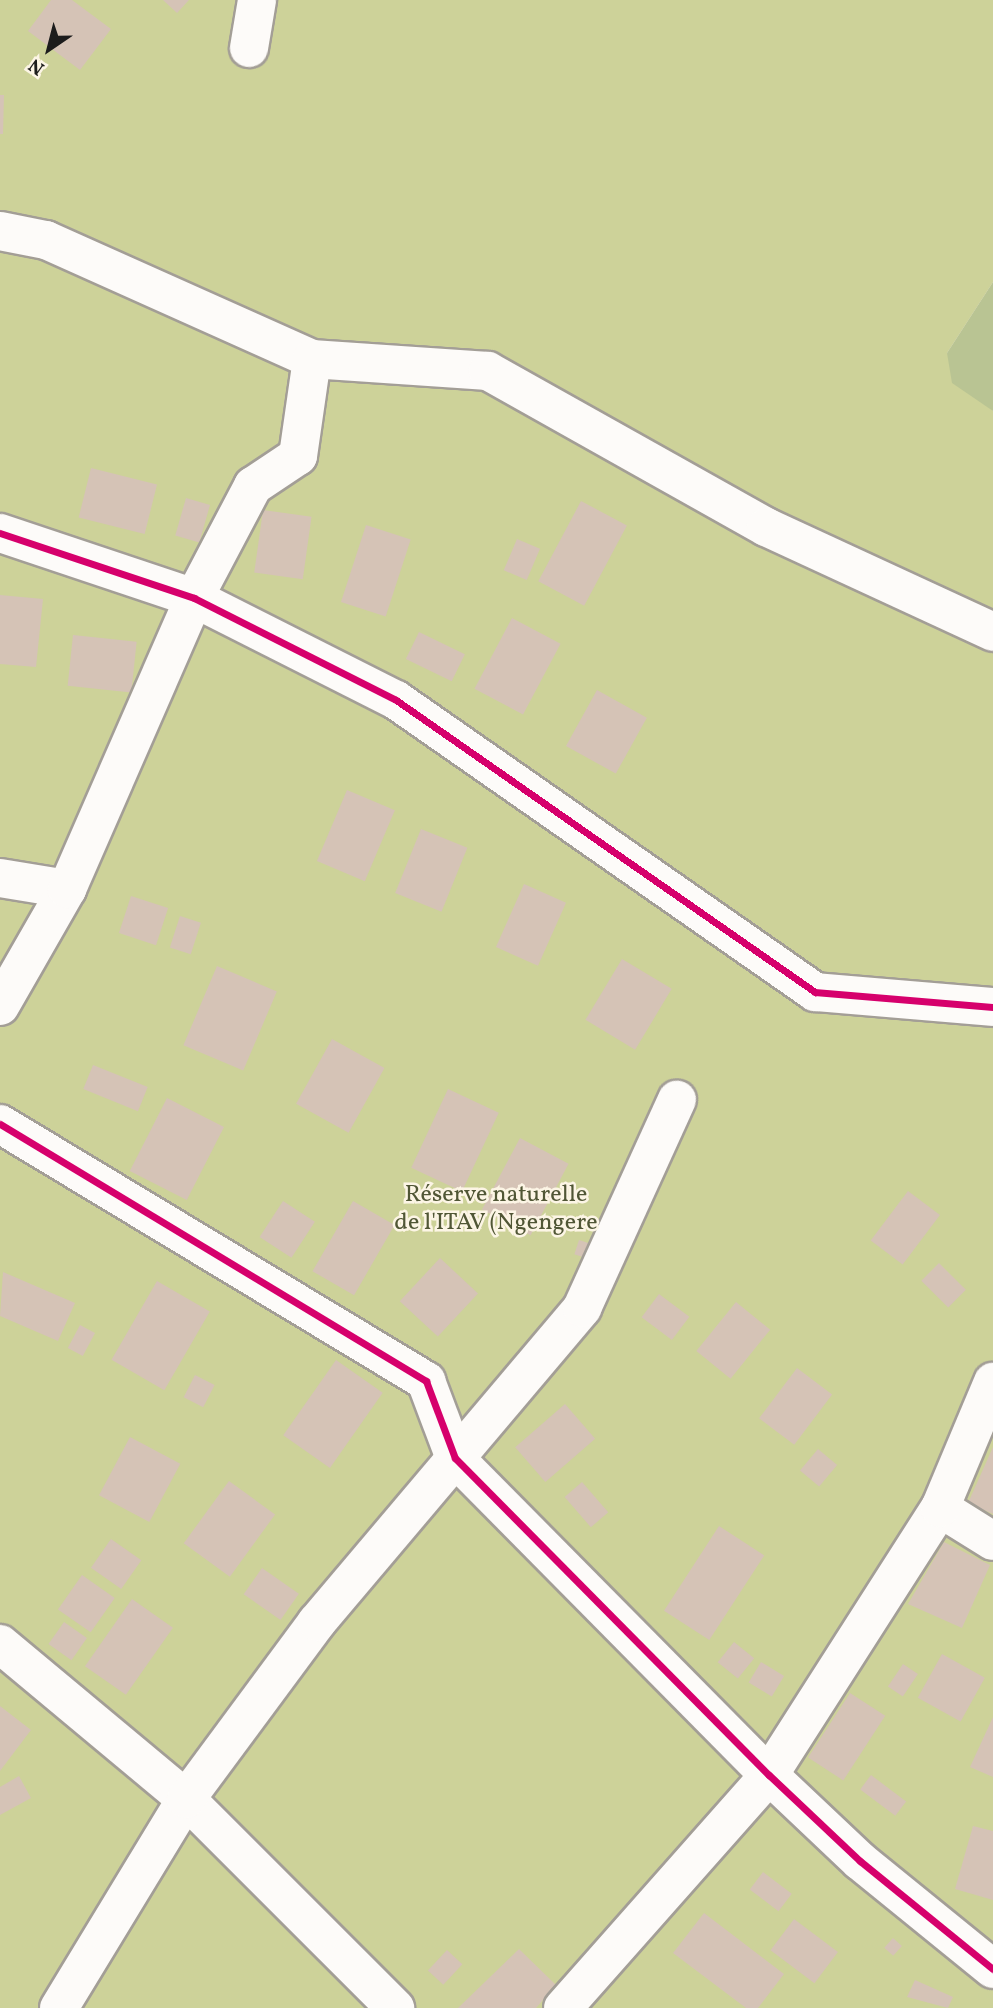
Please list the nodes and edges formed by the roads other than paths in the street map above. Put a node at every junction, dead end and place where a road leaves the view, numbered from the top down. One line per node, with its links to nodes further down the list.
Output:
1 (257, 0): 2 (street)
2 (249, 48)
3 (0, 231): 4 (street)
4 (312, 359): 6 (street); 7 (street)
5 (0, 533): 6 (street)
6 (194, 597): 9 (street); 11 (street)
7 (993, 632)
8 (0, 878): 9 (street)
9 (67, 889): 10 (street)
10 (0, 1006)
11 (993, 1007)
12 (677, 1100): 15 (street)
13 (0, 1124): 15 (street)
14 (993, 1382): 16 (street)
15 (455, 1458): 19 (street); 20 (street)
16 (940, 1508): 17 (street); 19 (street)
17 (993, 1541)
18 (0, 1644): 20 (street)
19 (769, 1775): 21 (street); 24 (street)
20 (186, 1799): 22 (street); 23 (street)
21 (993, 1969)
22 (59, 2008)
23 (396, 2008)
24 (563, 2008)

